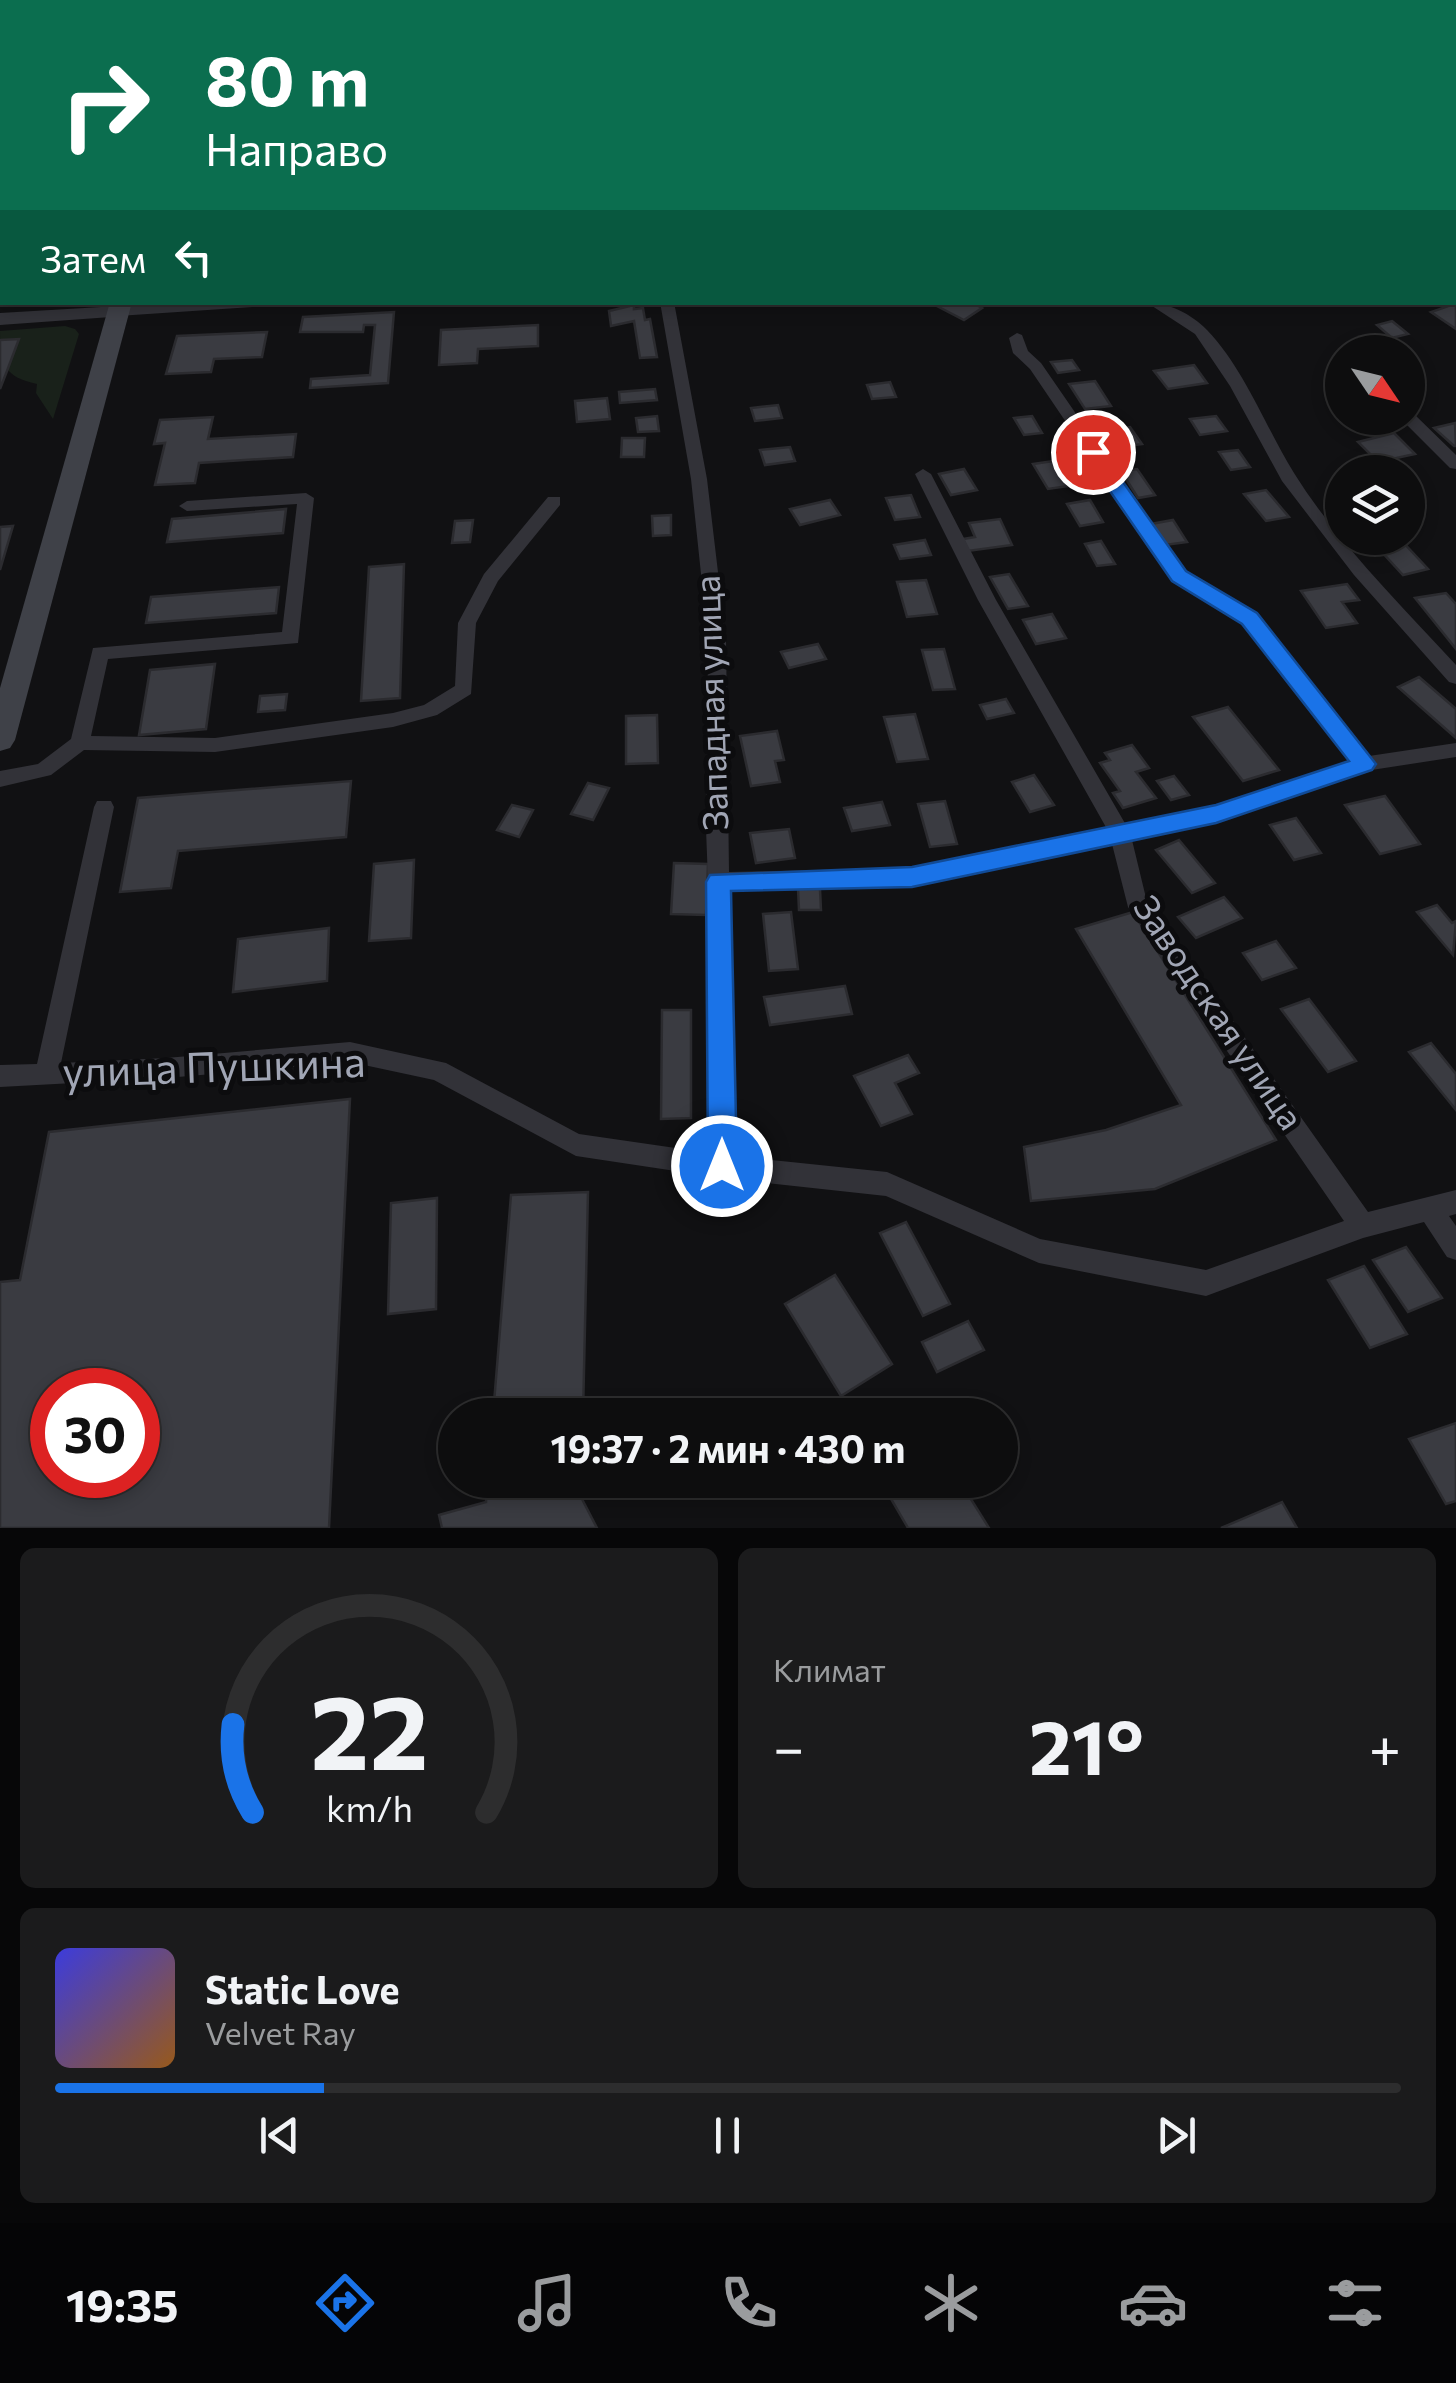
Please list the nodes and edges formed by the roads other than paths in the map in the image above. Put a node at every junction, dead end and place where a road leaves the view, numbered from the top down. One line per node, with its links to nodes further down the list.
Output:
1 (178, 305): 4 (street)
2 (669, 305): 21 (street, Западная улица)
3 (1158, 305): 13 (street)
4 (119, 307): 5 (street); 12 (main road)
5 (0, 318)
6 (1017, 338): 17 (street)
7 (1425, 434): 8 (street)
8 (1456, 464)
9 (923, 474): 20 (street, Заводская улица)
10 (554, 501): 15 (street)
11 (186, 506): 15 (street)
12 (9, 667): 14 (main road)
13 (1456, 677)
14 (0, 740)
15 (80, 742): 18 (street)
16 (1456, 750): 17 (street)
17 (1364, 764): 20 (street)
18 (0, 778)
19 (104, 806): 22 (street)
20 (1119, 831): 21 (street); 27 (street, Заводская улица)
21 (718, 882): 24 (street, Западная улица)
22 (47, 1074): 23 (street, улица Пушкина); 24 (street, улица Пушкина)
23 (0, 1076)
24 (722, 1166): 27 (street, улица Пушкина)
25 (1456, 1202): 26 (street, улица Пушкина)
26 (1430, 1210): 27 (street, улица Пушкина); 28 (street)
27 (1363, 1226)
28 (1456, 1248)

